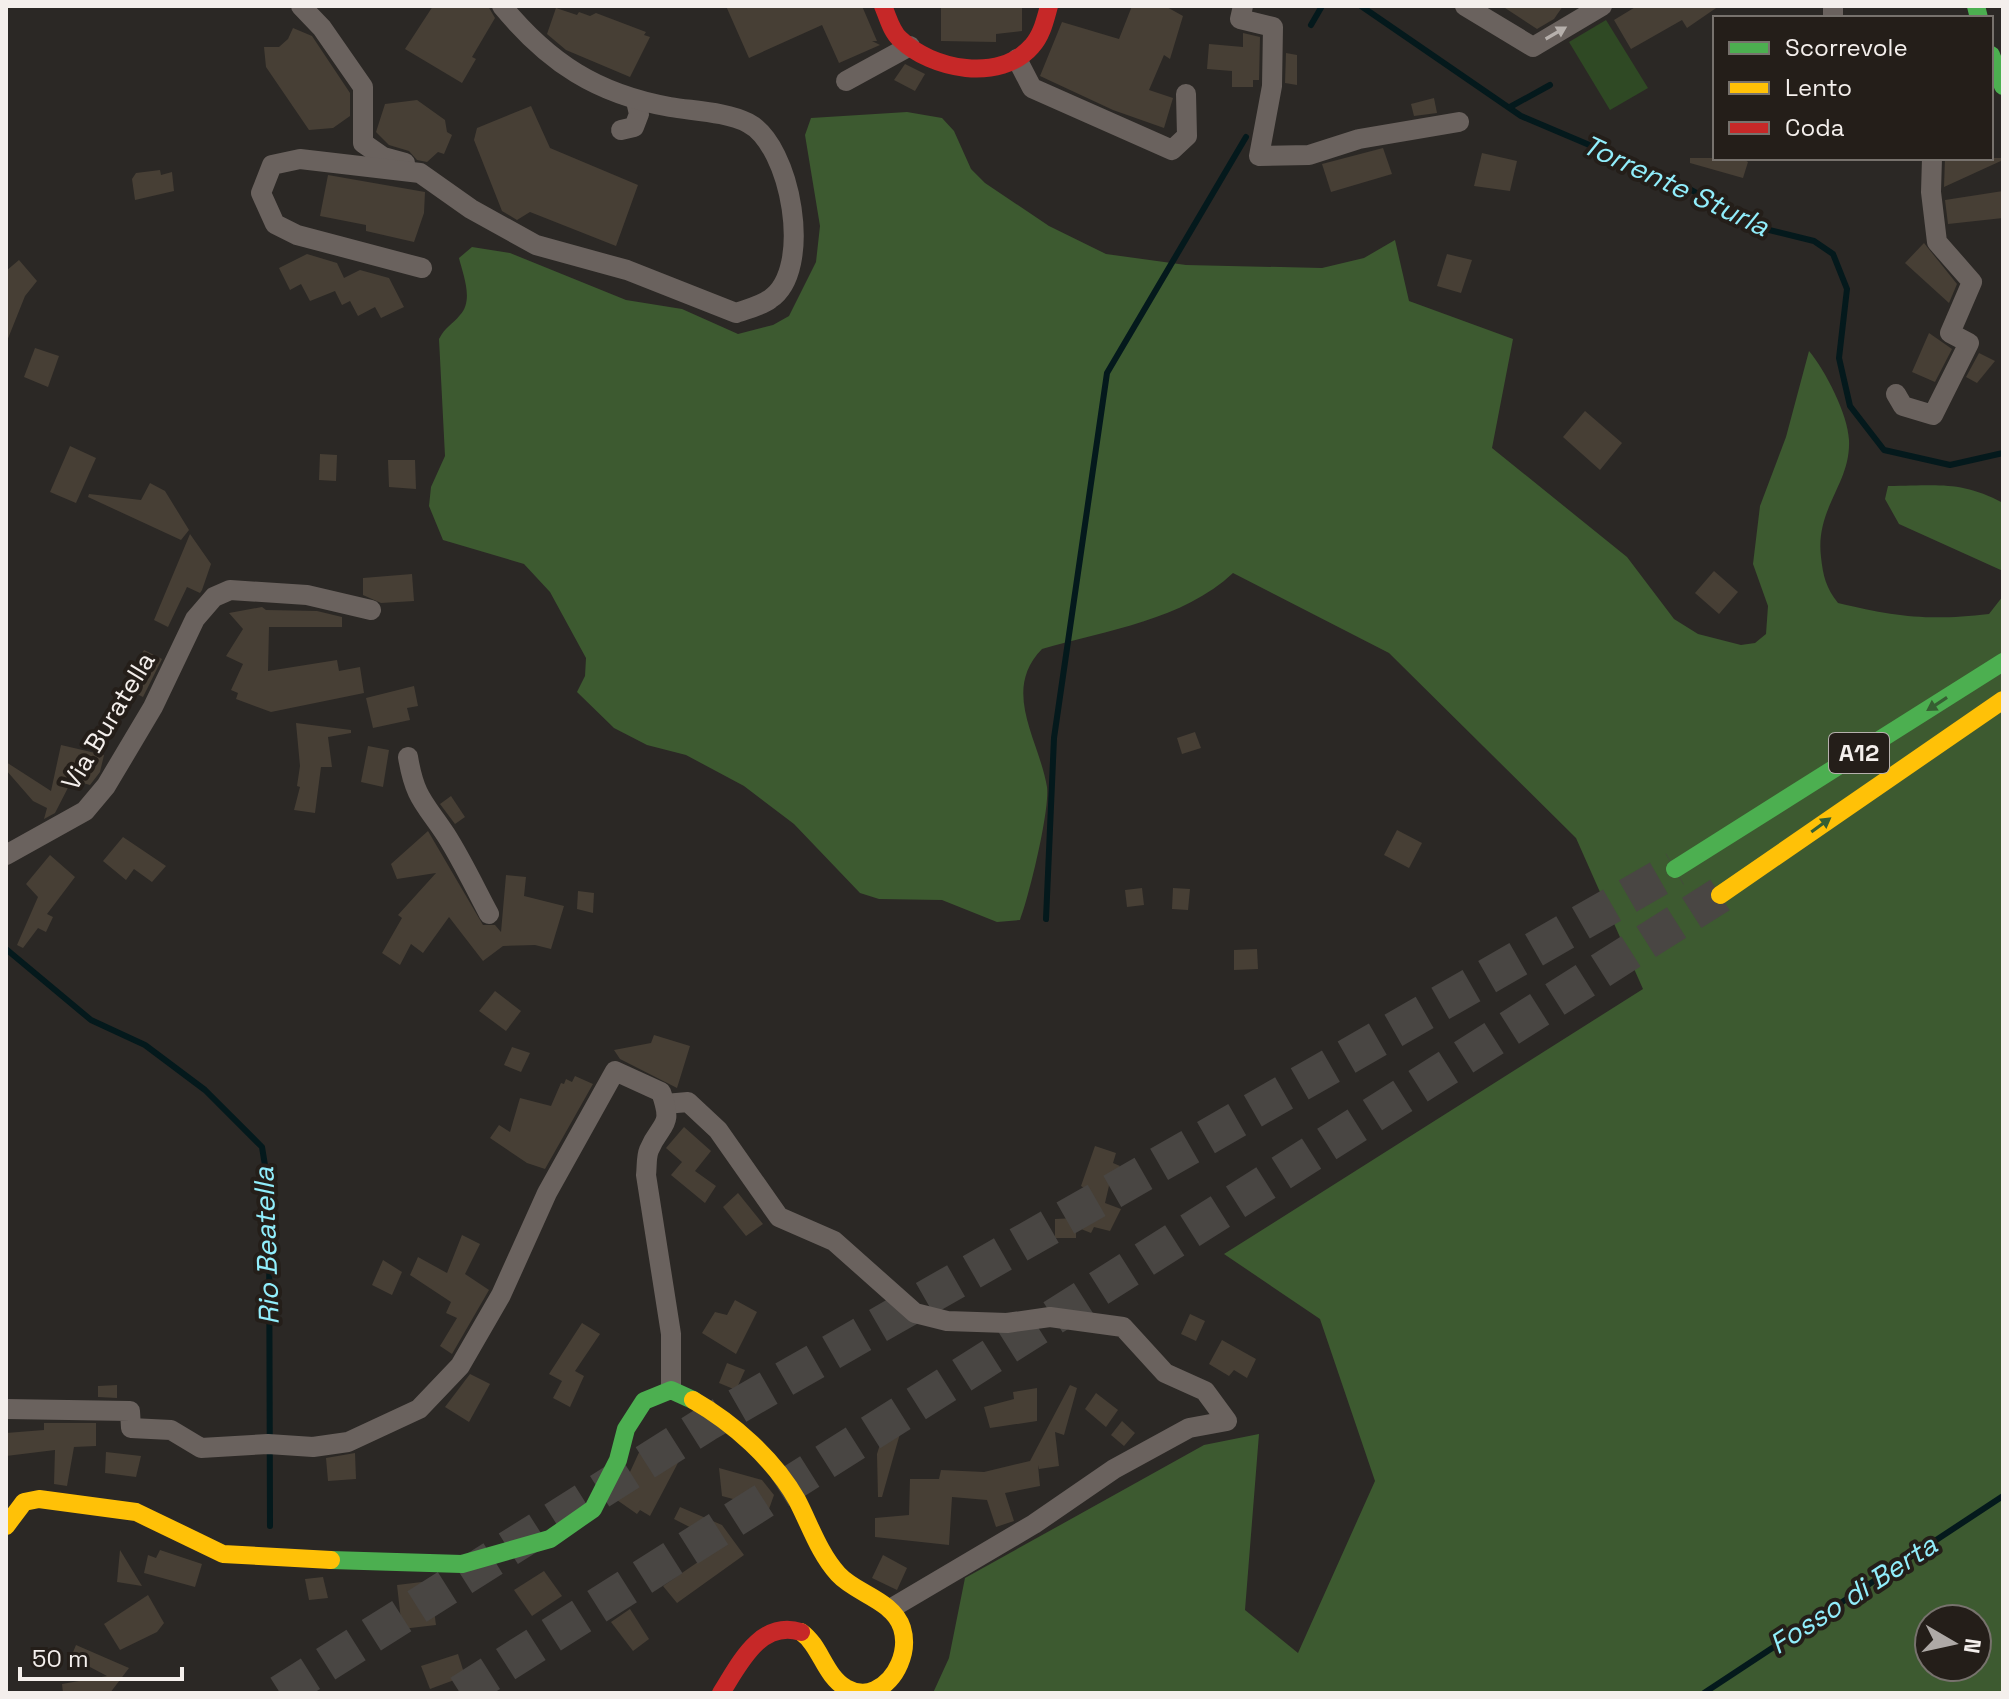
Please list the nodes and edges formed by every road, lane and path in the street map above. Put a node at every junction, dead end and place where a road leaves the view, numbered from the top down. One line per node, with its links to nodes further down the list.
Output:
1 (301, 6): 18 (street)
2 (502, 6): 14 (street)
3 (883, 6): 8 (main road)
4 (1049, 6): 9 (main road)
5 (1243, 6): 15 (street)
6 (1465, 6): 7 (street, one-way to 7)
7 (1602, 6)
8 (910, 46): 9 (main road); 11 (street)
9 (1017, 59): 13 (street)
10 (1993, 63): 12 (main road)
11 (846, 81)
12 (2003, 86)
13 (1186, 94)
14 (636, 101): 16 (street); 18 (street)
15 (1459, 122)
16 (621, 130)
17 (1932, 160): 20 (street)
18 (471, 209): 19 (street)
19 (422, 268)
20 (1896, 394)
21 (371, 610): 25 (street, Via Buratella)
22 (2003, 662): 26 (main road, A12, one-way to 26)
23 (2003, 700): 27 (main road, A12, one-way to 23)
24 (408, 757): 28 (street)
25 (6, 855)
26 (1675, 869)
27 (1720, 895)
28 (489, 914)
29 (665, 1104): 30 (street); 31 (street); 33 (street)
30 (671, 1390): 32 (main road); 33 (main road)
31 (13, 1408)
32 (6, 1526)
33 (890, 1609): 34 (main road)
34 (721, 1693)

